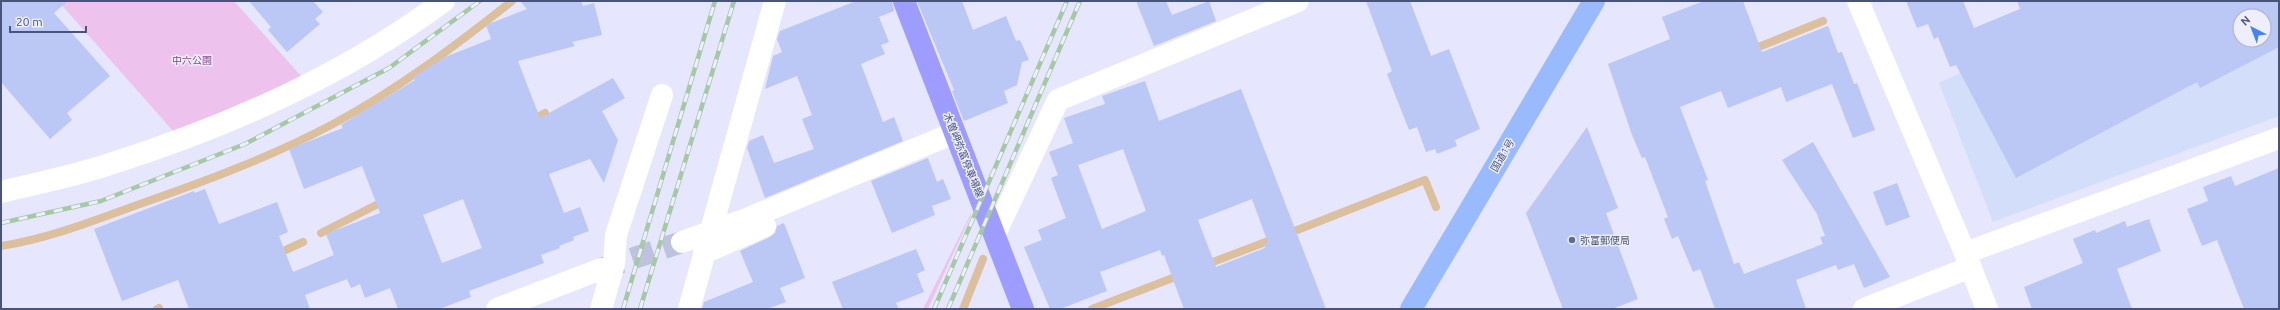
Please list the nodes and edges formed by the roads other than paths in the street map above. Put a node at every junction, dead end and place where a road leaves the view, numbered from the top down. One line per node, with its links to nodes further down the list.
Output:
1 (444, 1): 11 (street)
2 (775, 1): 14 (street)
3 (904, 1): 8 (main road, 木曽岬弥富停車場線)
4 (1298, 1): 12 (street)
5 (1594, 1): 21 (highway, 国道1号)
6 (1858, 1): 15 (street)
7 (662, 95): 18 (street)
8 (954, 133): 10 (street); 12 (main road, 木曽岬弥富停車場線)
9 (2279, 138): 15 (street)
10 (817, 189): 13 (street); 14 (street)
11 (1, 192)
12 (994, 234): 20 (main road, 木曽岬弥富停車場線)
13 (682, 242)
14 (705, 249): 19 (street)
15 (1968, 260): 22 (street); 23 (street)
16 (601, 269): 17 (street)
17 (497, 309)
18 (601, 309)
19 (689, 309)
20 (1023, 309)
21 (1411, 309)
22 (1864, 309)
23 (1987, 309)

